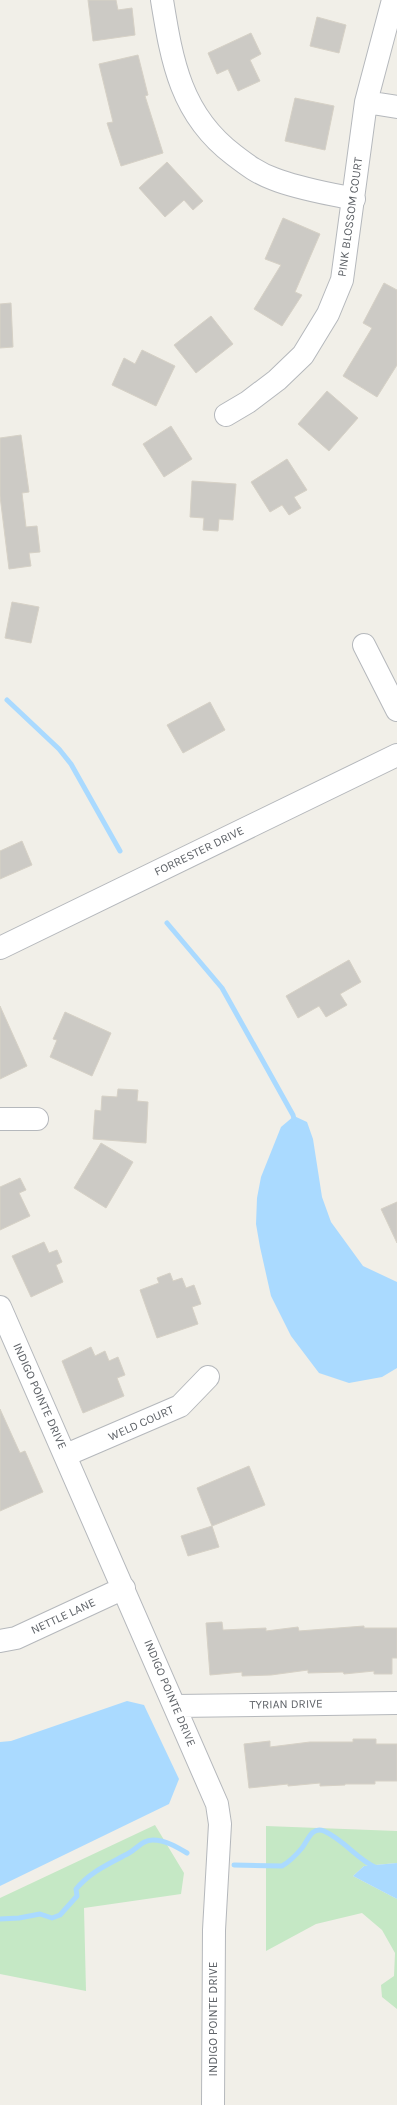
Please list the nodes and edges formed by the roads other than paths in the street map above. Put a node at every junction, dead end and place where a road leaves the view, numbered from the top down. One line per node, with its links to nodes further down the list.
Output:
1 (162, 0): 5 (street)
2 (393, 0): 3 (street, PINK BLOSSOM COURT)
3 (366, 102): 4 (street); 5 (street, PINK BLOSSOM COURT)
4 (397, 107)
5 (354, 199): 6 (street, PINK BLOSSOM COURT)
6 (226, 415)
7 (364, 645): 8 (street)
8 (397, 710)
9 (397, 755): 10 (street, FORRESTER DRIVE)
10 (0, 948)
11 (0, 1119): 12 (street)
12 (37, 1119)
13 (0, 1307): 15 (street, INDIGO POINTE DRIVE)
14 (208, 1377): 15 (street, WELD COURT)
15 (66, 1455): 16 (street, INDIGO POINTE DRIVE)
16 (124, 1588): 17 (street, NETTLE LANE); 19 (street, INDIGO POINTE DRIVE)
17 (0, 1641)
18 (397, 1703): 19 (street, TYRIAN DRIVE)
19 (175, 1706): 20 (street, INDIGO POINTE DRIVE)
20 (213, 2105)

